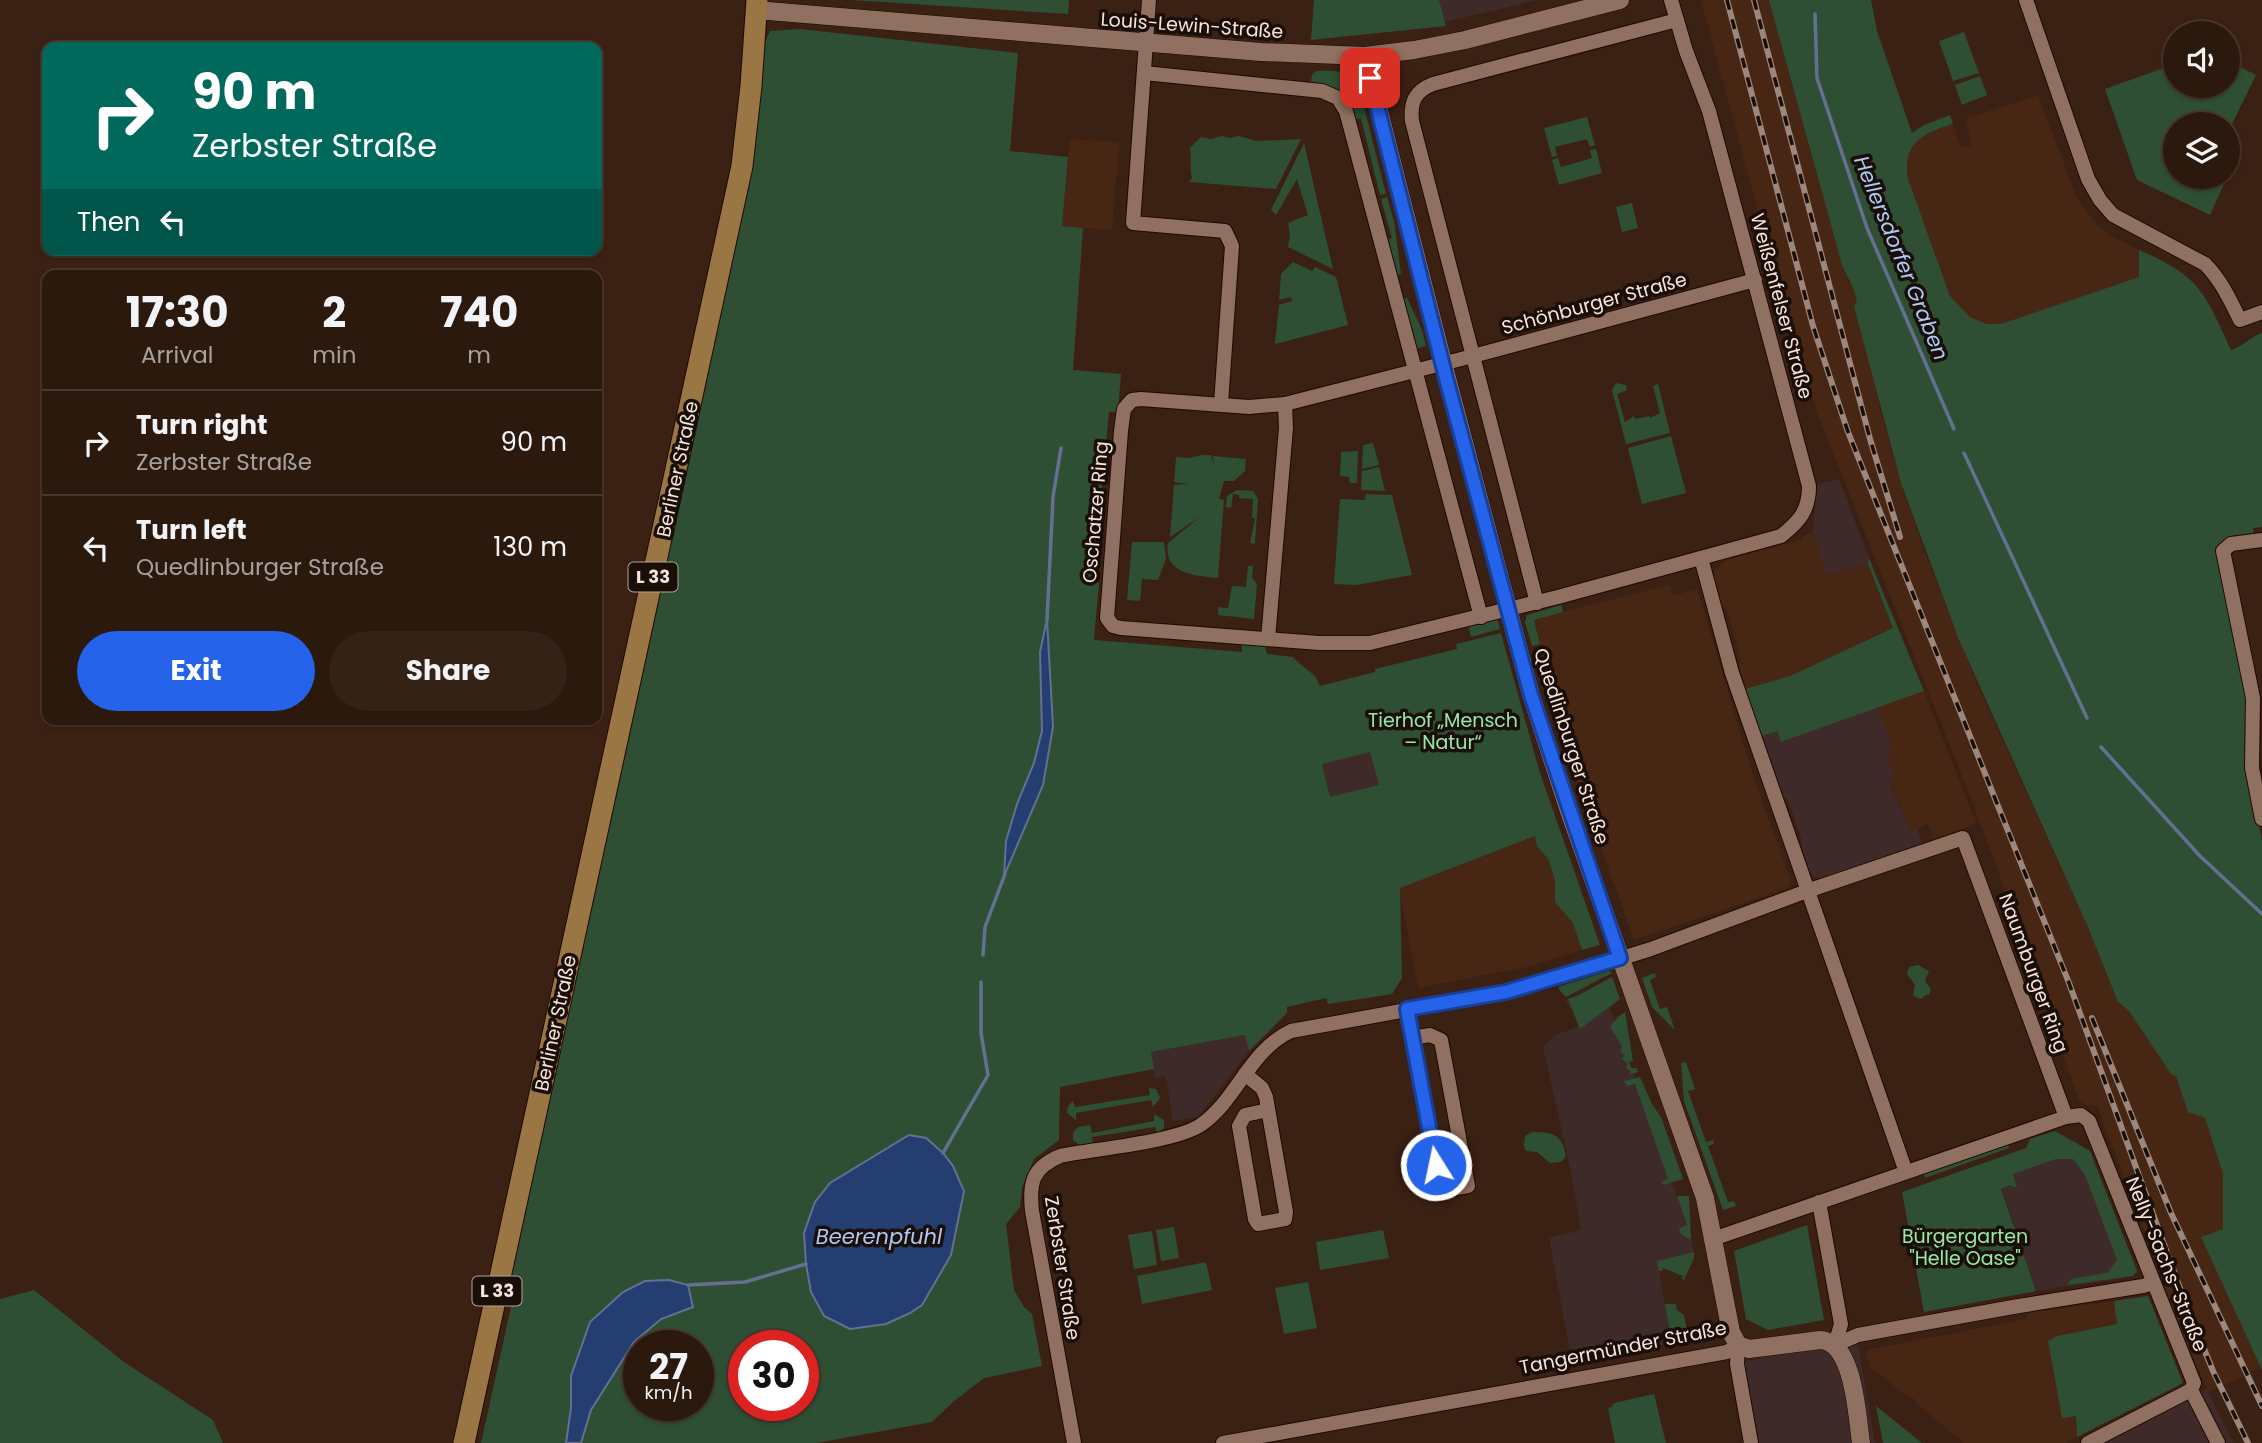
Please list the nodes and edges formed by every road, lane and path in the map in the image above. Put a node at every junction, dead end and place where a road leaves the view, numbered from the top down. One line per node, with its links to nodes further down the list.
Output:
1 (1149, 0): 7 (street)
2 (1620, 0): 8 (street, Louis-Lewin-Straße)
3 (1671, 0): 6 (street, Weißenfelser Straße)
4 (2026, 0): 11 (street)
5 (756, 5): 7 (street, Louis-Lewin-Straße); 38 (main road, Berliner Straße / L 33)
6 (1677, 20): 10 (street, Weißenfelser Straße); 12 (street)
7 (1146, 43): 8 (street, Louis-Lewin-Straße); 9 (street)
8 (1365, 56): 13 (street, Quedlinburger Straße)
9 (1144, 73): 14 (street); 15 (street)
10 (1755, 280): 12 (street, Schönburger Straße); 18 (street, Weißenfelser Straße)
11 (2262, 312)
12 (1473, 356): 13 (street, Schönburger Straße); 19 (street)
13 (1443, 363): 14 (street, Oschatzer Ring); 20 (street, Quedlinburger Straße)
14 (1415, 370): 16 (street, Oschatzer Ring); 21 (street)
15 (1221, 404): 16 (street, Oschatzer Ring); 22 (street, Oschatzer Ring)
16 (1285, 404): 22 (street)
17 (2262, 540): 23 (street)
18 (1700, 558): 19 (street, Weißenfelser Straße); 24 (street)
19 (1537, 603): 20 (street, Weißenfelser Straße)
20 (1508, 610): 21 (street, Oschatzer Ring); 25 (street, Quedlinburger Straße)
21 (1481, 618): 22 (street, Oschatzer Ring)
22 (1268, 639)
23 (2262, 818)
24 (1807, 891): 25 (street, Naumburger Ring); 30 (street, Naumburger Ring); 31 (street)
25 (1620, 958): 26 (street, Zerbster Straße); 33 (street, Quedlinburger Straße)
26 (1407, 1009): 27 (street); 28 (street, Zerbster Straße)
27 (1412, 1038): 27 (street)
28 (1245, 1074): 29 (street); 39 (street, Zerbster Straße)
29 (1268, 1110): 29 (street)
30 (2066, 1117): 31 (street); 34 (street, Nelly-Sachs-Straße)
31 (1906, 1172): 32 (street)
32 (1819, 1202): 33 (street); 36 (street)
33 (1713, 1239): 35 (street, Quedlinburger Straße)
34 (2153, 1283): 36 (street, Tangermünder Straße); 37 (street, Nelly-Sachs-Straße)
35 (1738, 1345): 36 (street, Tangermünder Straße); 40 (street, Tangermünder Straße); 41 (street, Quedlinburger Straße)
36 (1835, 1345): 42 (street)
37 (2192, 1390): 43 (street); 44 (street, Nelly-Sachs-Straße)
38 (464, 1443)
39 (1073, 1443)
40 (1223, 1443)
41 (1751, 1443)
42 (1861, 1443)
43 (2088, 1443)
44 (2218, 1443)

